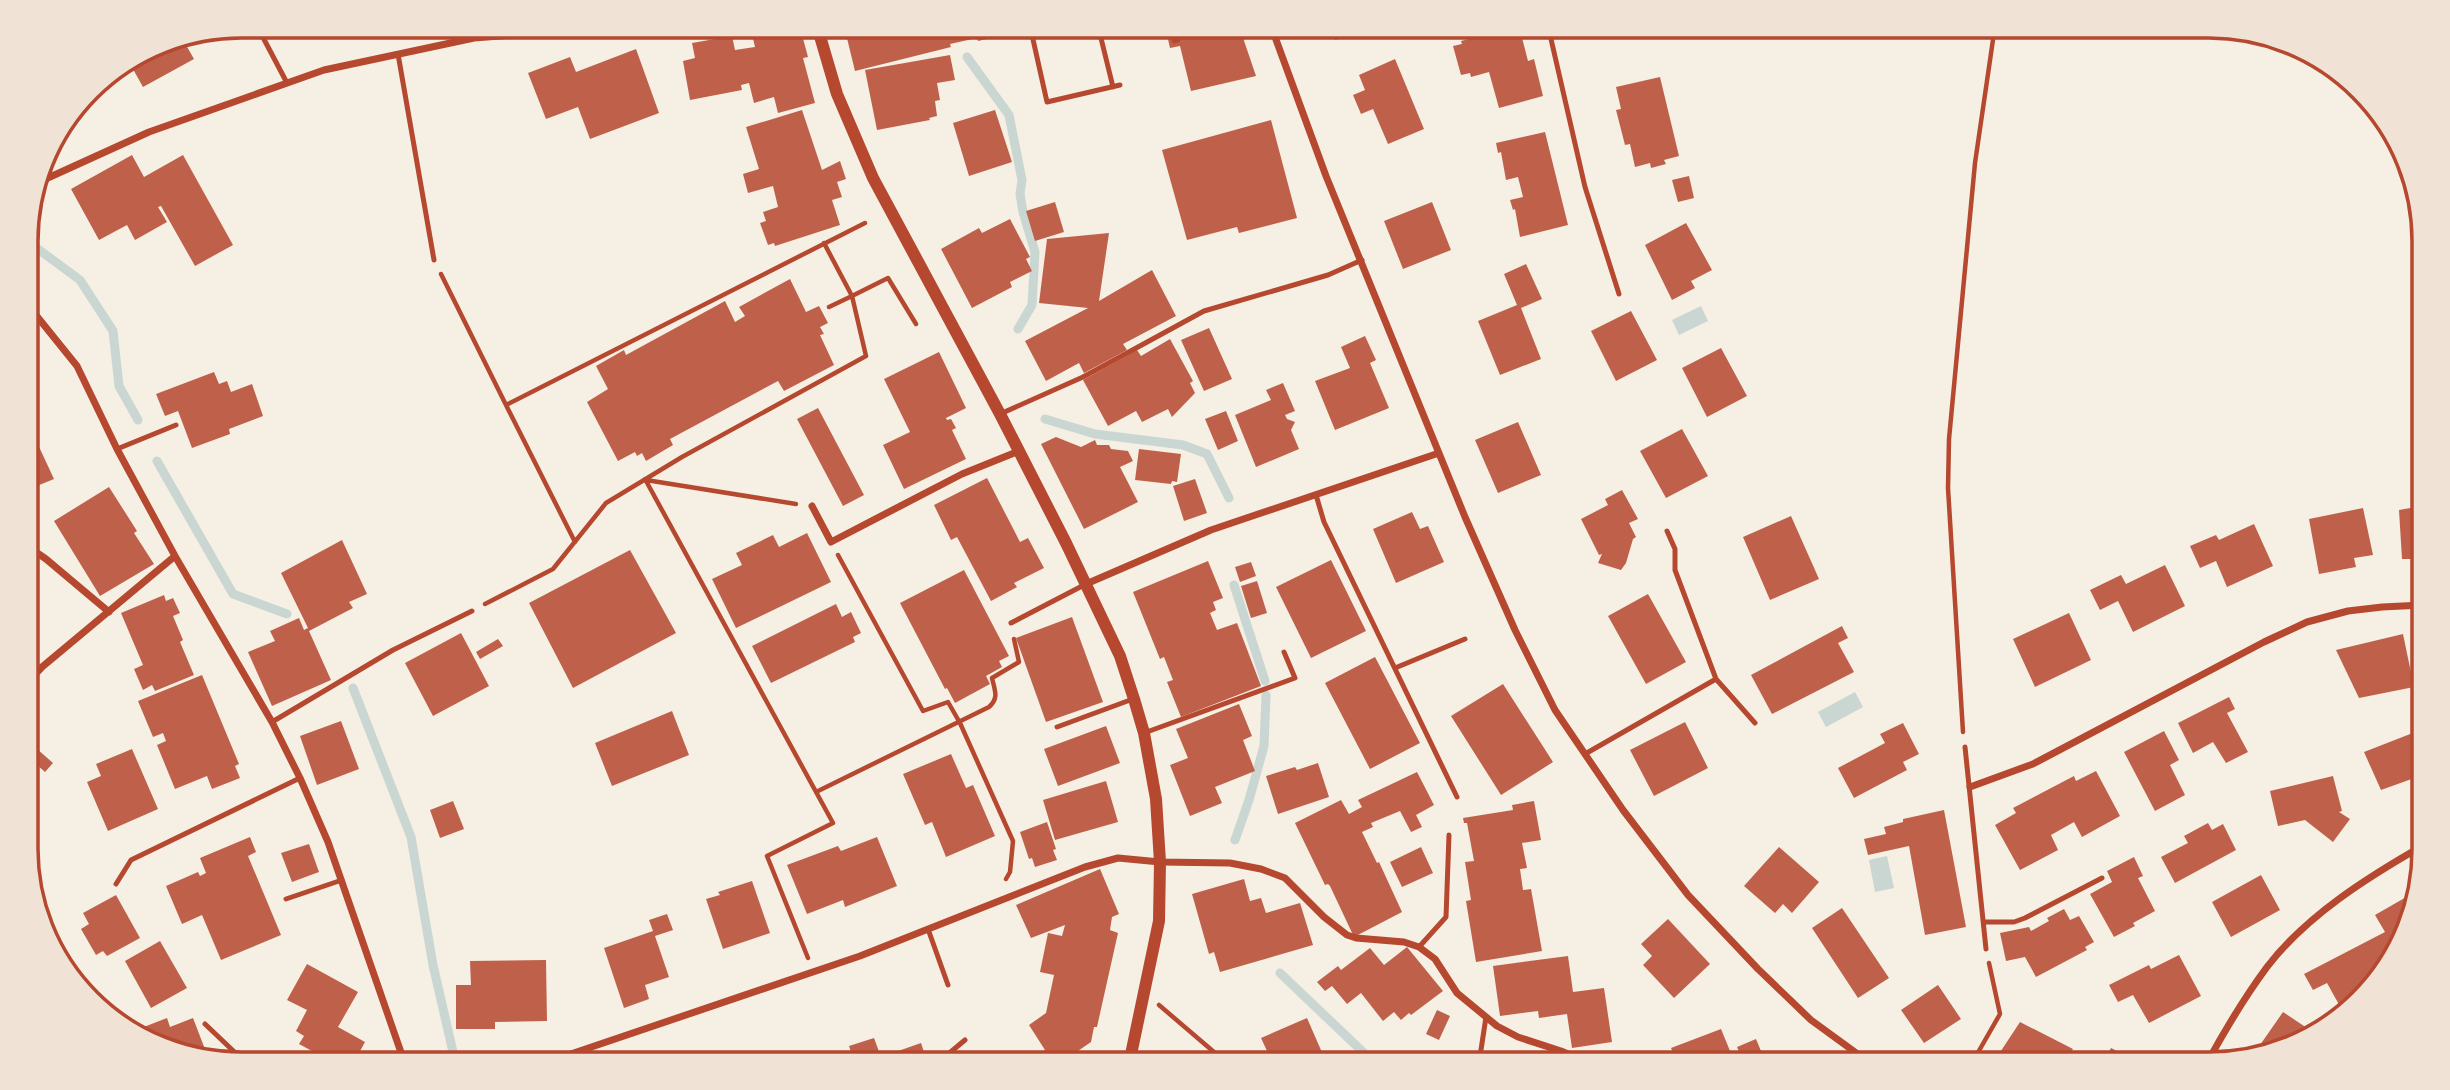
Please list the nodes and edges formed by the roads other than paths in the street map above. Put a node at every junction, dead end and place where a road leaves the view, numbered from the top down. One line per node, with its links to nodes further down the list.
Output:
1 (264, 39): 9 (lane)
2 (465, 39): 8 (street)
3 (821, 39): 15 (street)
4 (1033, 39): 5 (lane)
5 (1102, 39)
6 (1276, 39): 12 (street)
7 (1551, 39): 13 (lane)
8 (398, 54): 9 (street); 11 (lane)
9 (288, 83): 10 (street)
10 (49, 177)
11 (434, 260)
12 (1362, 260): 15 (lane); 19 (street)
13 (1619, 294)
14 (39, 319): 17 (street)
15 (1000, 414): 18 (street)
16 (176, 425): 17 (lane)
17 (117, 449): 24 (street)
18 (1019, 451): 21 (street); 25 (street)
19 (1439, 453): 20 (street); 41 (street)
20 (1316, 495): 25 (street); 32 (lane)
21 (812, 506)
22 (1667, 531): 34 (lane)
23 (39, 554): 28 (street)
24 (175, 556): 28 (street); 36 (street)
25 (1086, 584): 29 (lane); 35 (street)
26 (2412, 606): 43 (street)
27 (472, 611): 36 (lane)
28 (109, 612): 33 (street)
29 (1011, 623)
30 (1465, 639): 32 (lane)
31 (1284, 652): 39 (lane)
32 (1395, 668): 44 (lane)
33 (39, 670)
34 (1716, 679): 37 (lane); 41 (lane)
35 (1134, 699): 38 (lane); 39 (street)
36 (272, 722): 42 (street)
37 (1755, 723)
38 (1057, 727)
39 (1144, 733): 47 (street)
40 (1965, 747): 43 (lane)
41 (1585, 754): 63 (street)
42 (300, 778): 49 (street); 50 (lane)
43 (1970, 787): 52 (lane)
44 (1457, 797)
45 (1449, 835): 54 (lane)
46 (2412, 852): 64 (street)
47 (1160, 862): 53 (street); 54 (street); 68 (street)
48 (2102, 878): 52 (lane)
49 (342, 880): 51 (lane); 65 (street)
50 (116, 884)
51 (286, 899)
52 (1984, 922): 55 (lane)
53 (928, 929): 56 (lane); 66 (street)
54 (1419, 947): 57 (street)
55 (1986, 948)
56 (948, 985)
57 (1486, 1017): 61 (lane); 62 (street)
58 (205, 1024): 60 (lane)
59 (965, 1040): 67 (lane)
60 (234, 1051)
61 (1481, 1051)
62 (1562, 1051)
63 (1854, 1051)
64 (2213, 1051)
65 (401, 1052)
66 (577, 1052)
67 (951, 1052)
68 (1132, 1052)

